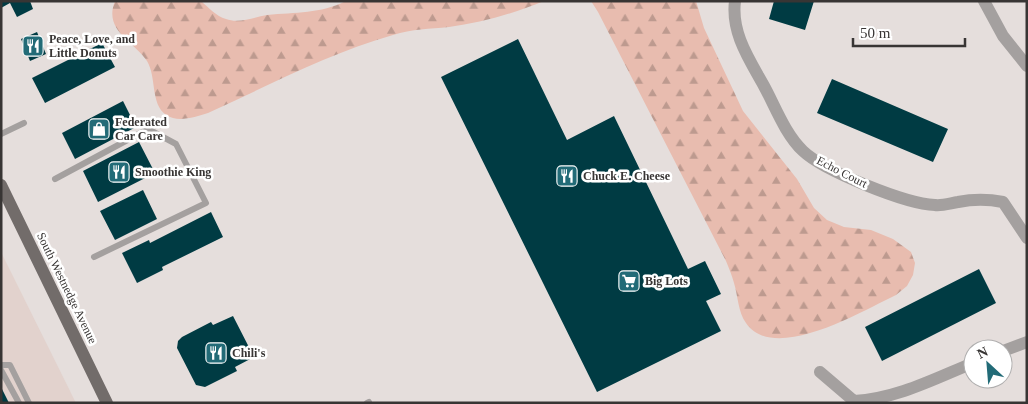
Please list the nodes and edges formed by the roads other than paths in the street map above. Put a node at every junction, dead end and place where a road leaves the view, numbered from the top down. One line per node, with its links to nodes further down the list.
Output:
1 (735, 1): 8 (street, Echo Court)
2 (984, 1): 3 (street)
3 (1027, 66)
4 (24, 122): 5 (lane)
5 (1, 134)
6 (55, 179): 9 (lane)
7 (1, 185): 18 (main road, South Westnedge Avenue)
8 (1027, 238)
9 (94, 257)
10 (1027, 342): 11 (street)
11 (1013, 347)
12 (1, 365): 17 (lane)
13 (963, 367): 15 (street)
14 (1, 370): 16 (lane)
15 (820, 372)
16 (19, 403)
17 (29, 403)
18 (107, 403)

